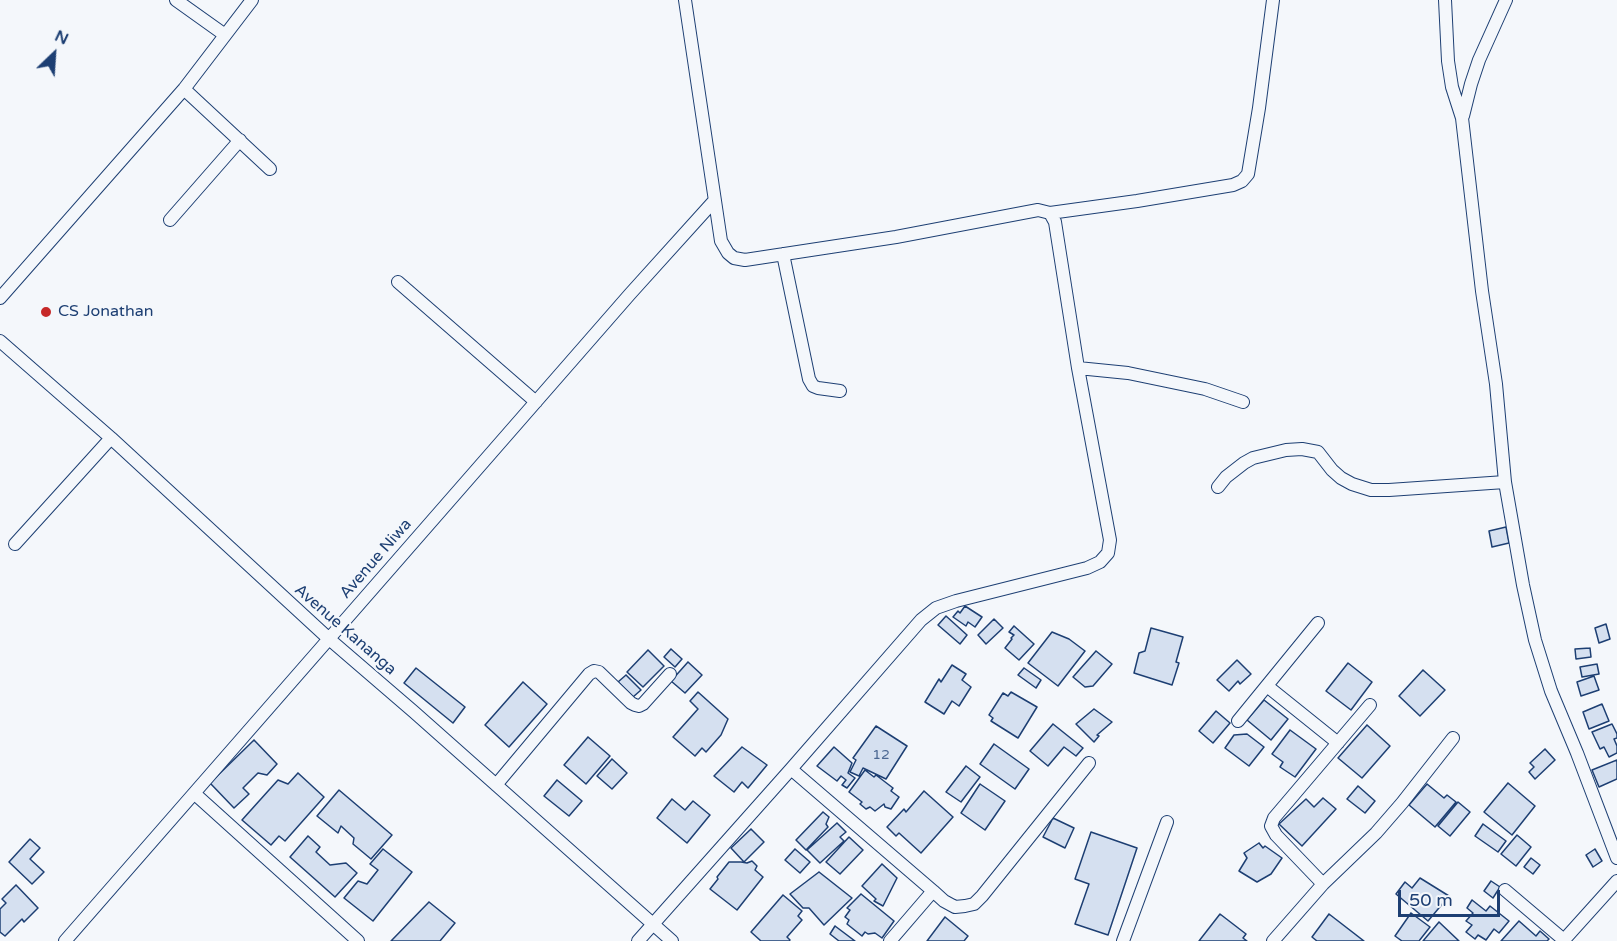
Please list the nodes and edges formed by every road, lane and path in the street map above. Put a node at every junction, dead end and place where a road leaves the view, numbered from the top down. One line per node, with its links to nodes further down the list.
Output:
1 (176, 0): 7 (street)
2 (252, 0): 7 (street)
3 (685, 0): 12 (street)
4 (1273, 0): 13 (street)
5 (1445, 0): 9 (street)
6 (1506, 0): 9 (street)
7 (225, 35): 8 (street)
8 (184, 89): 10 (street); 17 (street)
9 (1462, 117): 24 (street)
10 (240, 140): 11 (street); 14 (street)
11 (270, 169)
12 (714, 201): 15 (street); 21 (street, Avenue Niwa)
13 (1050, 213): 15 (street); 19 (street)
14 (170, 220)
15 (783, 254): 20 (street)
16 (398, 282): 21 (street)
17 (0, 298)
18 (0, 341): 23 (street, Avenue Kananga)
19 (1078, 368): 22 (street); 36 (street)
20 (840, 391)
21 (536, 402): 28 (street, Avenue Niwa)
22 (1243, 402)
23 (111, 438): 26 (street); 28 (street, Avenue Kananga)
24 (1505, 482): 25 (street); 40 (street)
25 (1218, 487)
26 (15, 544)
27 (1318, 623): 30 (street)
28 (328, 638): 37 (street, Avenue Kananga); 38 (street, Avenue Niwa)
29 (670, 674): 37 (street)
30 (1267, 686): 32 (street); 34 (street)
31 (1370, 705): 34 (street)
32 (1238, 721)
33 (1453, 738): 42 (street)
34 (1338, 743): 42 (street)
35 (1089, 763): 44 (street)
36 (791, 769): 44 (street); 45 (street)
37 (496, 785): 45 (street, Avenue Kananga)
38 (195, 794): 46 (street, Avenue Niwa); 48 (street)
39 (1167, 822): 52 (street)
40 (1617, 858)
41 (1617, 881): 47 (street)
42 (1323, 884): 53 (street)
43 (1505, 890): 47 (street)
44 (933, 891): 51 (street)
45 (653, 924): 49 (street); 50 (street, Avenue Kananga)
46 (70, 939)
47 (1564, 940)
48 (358, 941)
49 (638, 941)
50 (672, 941)
51 (890, 941)
52 (1123, 941)
53 (1273, 941)

